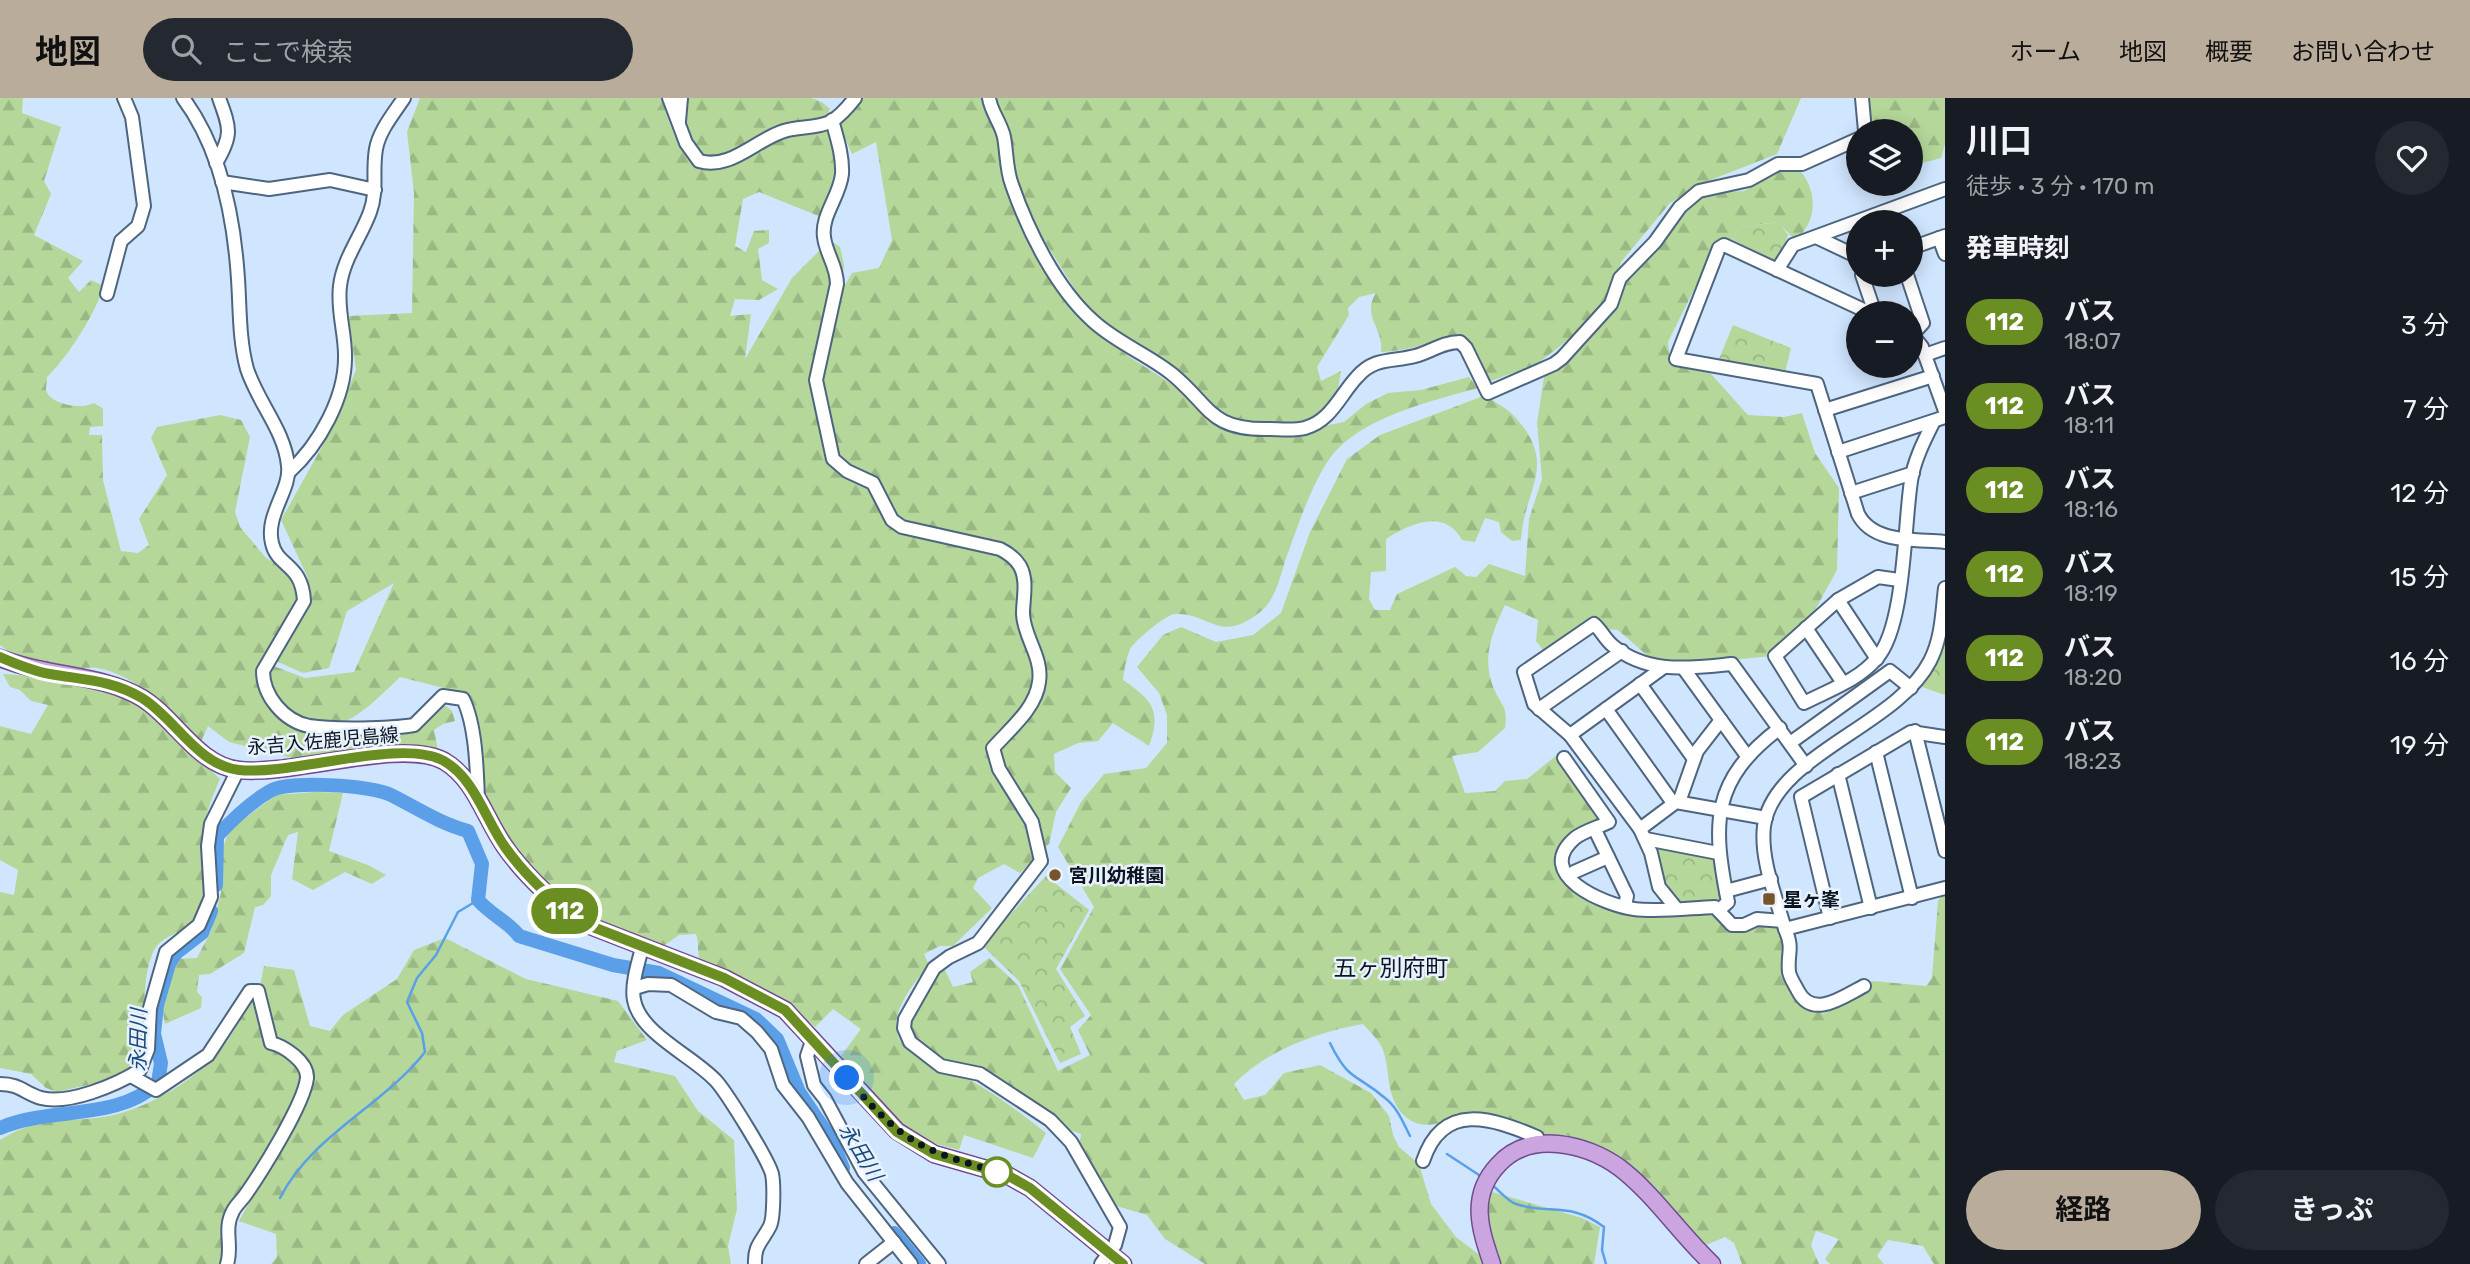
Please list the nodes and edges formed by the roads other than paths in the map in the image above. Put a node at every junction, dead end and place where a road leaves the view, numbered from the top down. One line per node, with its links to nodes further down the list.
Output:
1 (124, 98): 24 (street)
2 (183, 98): 14 (street)
3 (219, 98): 14 (street)
4 (404, 98): 17 (street)
5 (669, 98): 12 (street)
6 (681, 98): 12 (street)
7 (855, 98): 11 (street)
8 (989, 98): 13 (street)
9 (1862, 98): 10 (street)
10 (1864, 119)
11 (832, 120): 12 (street); 95 (street)
12 (679, 124)
13 (1846, 145)
14 (216, 163): 15 (street)
15 (222, 182): 17 (street); 34 (street)
16 (1945, 189): 18 (street)
17 (375, 190): 34 (street)
18 (1816, 237): 21 (street); 23 (street)
19 (1942, 237): 20 (street); 22 (street)
20 (1923, 244)
21 (1846, 251)
22 (1945, 254)
23 (1777, 270): 25 (street); 31 (street)
24 (107, 294)
25 (1846, 301)
26 (1945, 348): 28 (street)
27 (1923, 352): 28 (street)
28 (1925, 355): 29 (street)
29 (1933, 376): 30 (street); 31 (street)
30 (1943, 402)
31 (1825, 410): 33 (street)
32 (1940, 419): 33 (street); 35 (street)
33 (1838, 452): 36 (street)
34 (289, 472): 66 (street)
35 (1913, 473): 36 (street); 37 (street)
36 (1852, 493): 37 (street)
37 (1904, 538): 38 (street); 39 (street)
38 (1945, 542)
39 (1899, 580): 41 (street); 45 (street)
40 (1945, 588): 50 (street)
41 (1838, 600): 42 (street); 45 (street)
42 (1805, 628): 48 (street); 48 (street)
43 (1622, 651): 46 (street); 51 (street); 51 (street)
44 (0, 657): 64 (main road, 永吉入佐鹿児島線)
45 (1877, 659): 48 (street)
46 (1664, 667): 47 (street); 49 (street)
47 (1684, 669): 53 (street); 54 (street)
48 (1843, 683)
49 (1640, 684): 52 (street); 62 (street)
50 (1911, 688): 58 (street); 63 (street)
51 (1539, 709): 56 (street)
52 (1606, 709): 56 (street); 67 (street)
53 (1721, 720): 60 (street); 62 (street)
54 (1780, 728): 58 (street); 60 (street)
55 (1915, 731): 57 (street); 59 (street); 72 (street)
56 (1570, 735): 71 (street)
57 (1945, 737)
58 (1790, 743): 63 (street)
59 (1876, 752): 65 (street); 79 (street)
60 (1747, 756): 68 (street)
61 (1564, 758): 80 (street)
62 (1694, 759): 67 (street)
63 (1806, 766): 69 (street)
64 (238, 770): 66 (main road, 永吉入佐鹿児島線); 90 (street)
65 (1838, 774): 82 (street); 84 (street)
66 (478, 801): 86 (main road, 永吉入佐鹿児島線)
67 (1676, 803): 68 (street); 71 (street)
68 (1720, 810): 69 (street); 73 (street)
69 (1766, 818): 76 (street)
70 (1597, 834): 74 (street)
71 (1643, 834): 73 (street); 81 (street)
72 (1945, 851)
73 (1718, 853): 78 (street)
74 (1608, 857): 75 (street); 80 (street)
75 (1574, 872)
76 (1771, 879): 78 (street); 85 (street)
77 (1945, 888): 79 (street)
78 (1726, 891): 83 (street)
79 (1912, 898): 82 (street)
80 (1625, 906): 81 (street)
81 (1676, 908): 83 (street)
82 (1871, 908): 84 (street)
83 (1719, 910): 85 (street)
84 (1830, 918): 85 (street)
85 (1783, 925): 88 (street)
86 (641, 952): 87 (street); 89 (main road, 永吉入佐鹿児島線)
87 (635, 985): 94 (street); 97 (street)
88 (1864, 985)
89 (813, 1038): 95 (main road, 永吉入佐鹿児島線); 100 (street)
90 (131, 1076): 91 (street); 96 (street)
91 (0, 1084)
92 (1533, 1145): 93 (street); 102 (main road); 103 (main road)
93 (1423, 1161)
94 (894, 1241): 98 (street); 99 (street)
95 (1105, 1259): 101 (main road, 永吉入佐鹿児島線)
96 (227, 1264)
97 (755, 1264)
98 (866, 1264)
99 (911, 1264)
100 (939, 1264)
101 (1123, 1264)
102 (1492, 1264)
103 (1712, 1264)

